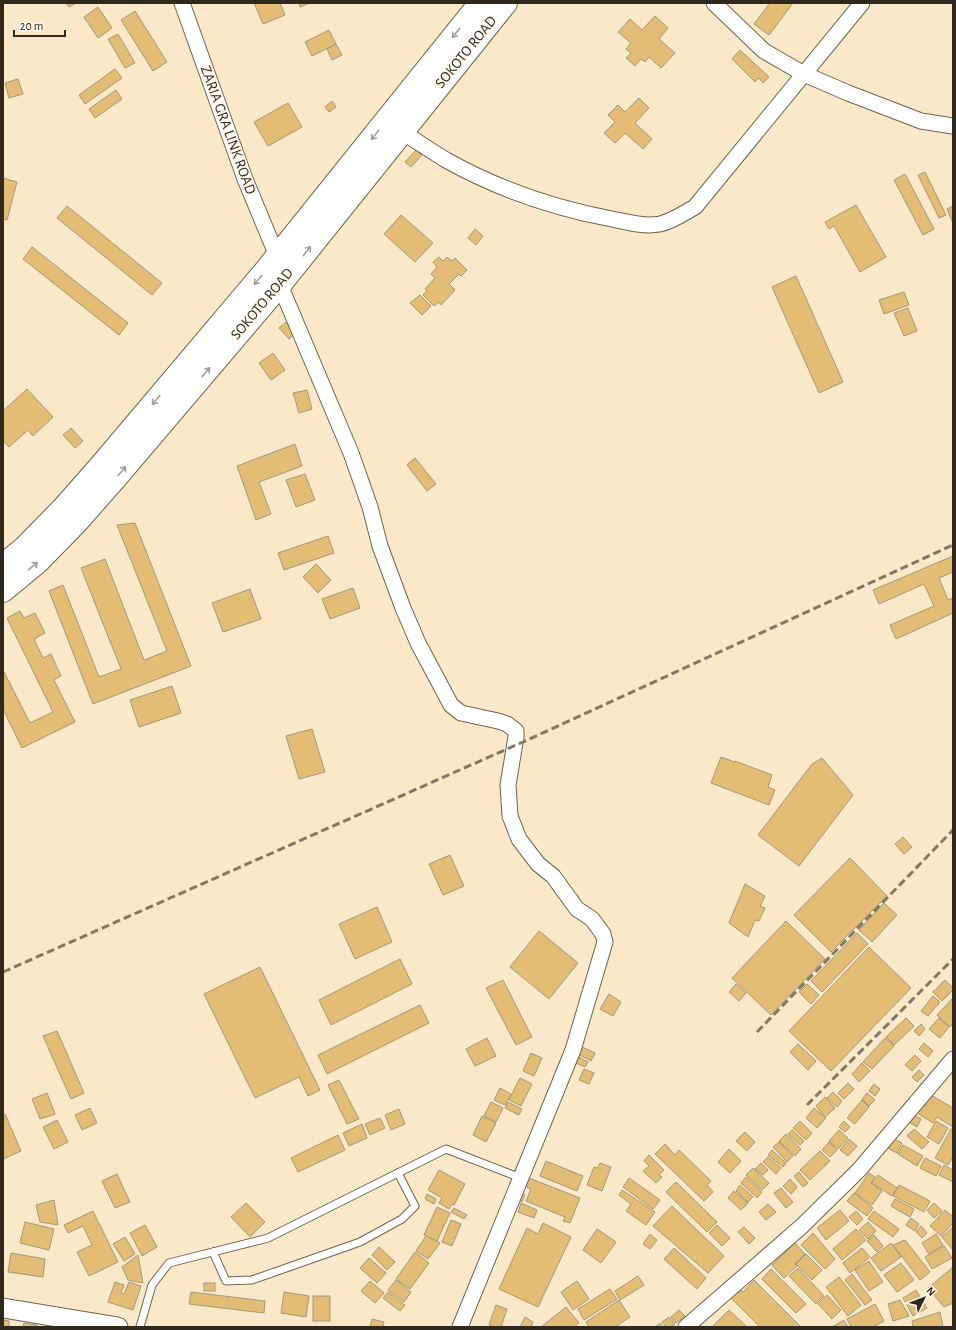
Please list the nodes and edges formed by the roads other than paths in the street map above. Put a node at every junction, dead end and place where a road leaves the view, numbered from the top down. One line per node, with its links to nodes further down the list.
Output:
1 (182, 3): 9 (street, ZARIA GRA LINK ROAD)
2 (480, 3): 9 (main road, SOKOTO ROAD, one-way to 9)
3 (506, 3): 8 (main road, SOKOTO ROAD)
4 (714, 3): 6 (street)
5 (862, 3): 6 (street)
6 (804, 74): 7 (street); 8 (street)
7 (953, 126)
8 (402, 132): 10 (main road, SOKOTO ROAD, one-way to 8)
9 (277, 256): 11 (main road, SOKOTO ROAD, one-way to 11)
10 (280, 285): 12 (main road, SOKOTO ROAD, one-way to 10); 15 (street)
11 (3, 565)
12 (3, 591)
13 (953, 1060): 21 (street)
14 (398, 1173): 15 (lane); 16 (lane); 16 (lane)
15 (522, 1178): 20 (street)
16 (213, 1252): 19 (lane)
17 (3, 1308): 18 (street)
18 (118, 1327)
19 (140, 1327)
20 (460, 1327)
21 (686, 1327)

